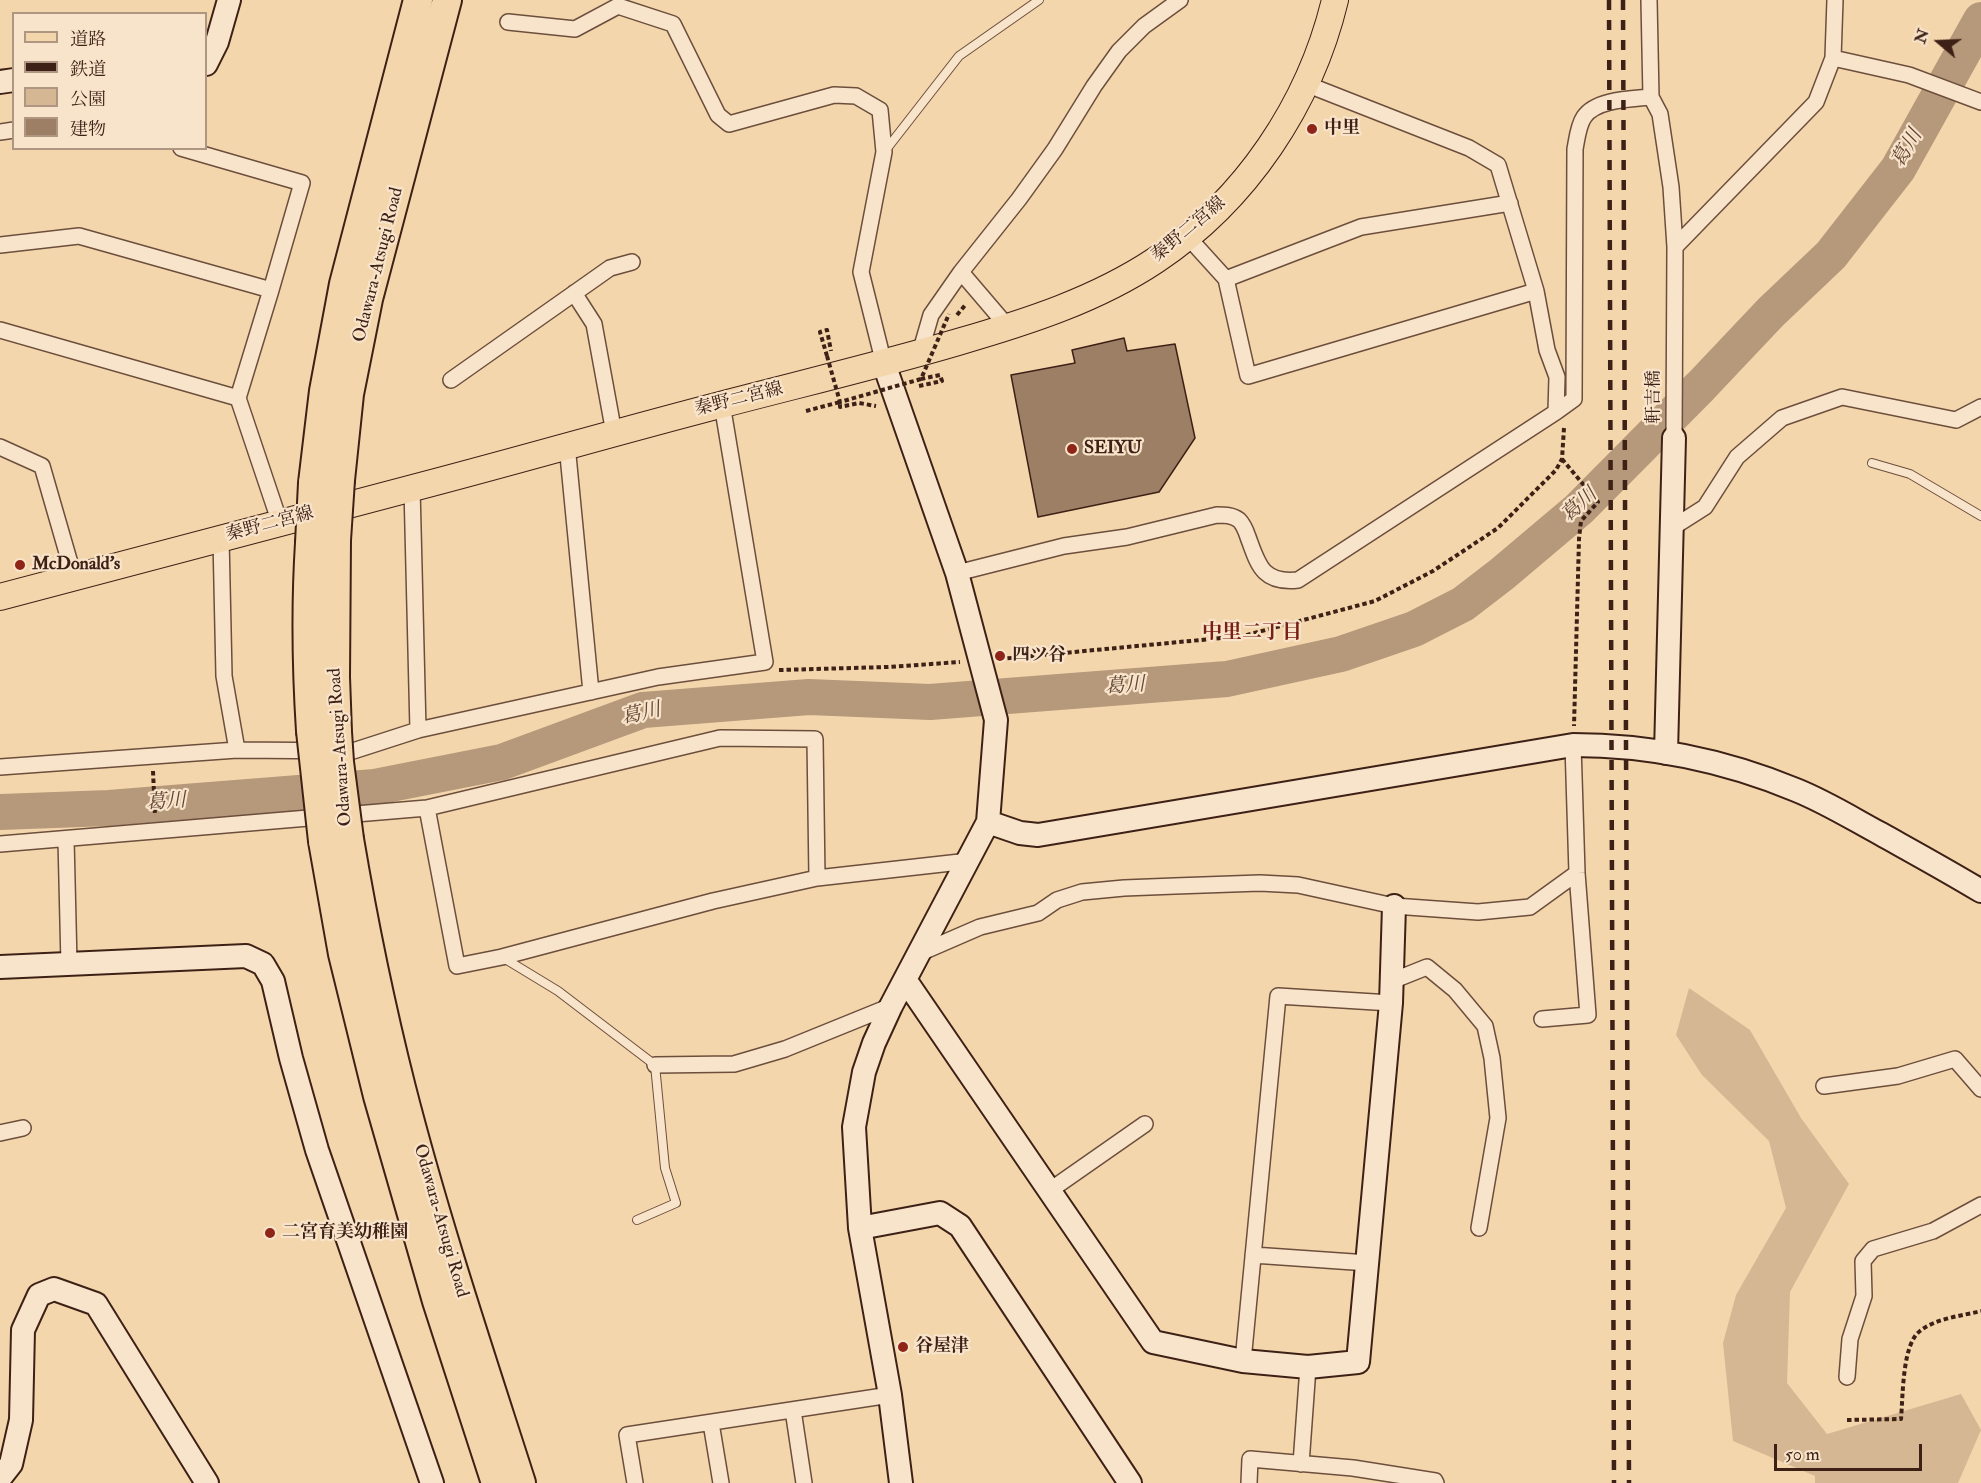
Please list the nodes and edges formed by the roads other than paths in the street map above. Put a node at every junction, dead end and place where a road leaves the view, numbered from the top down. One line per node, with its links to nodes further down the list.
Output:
1 (229, 0): 11 (street)
2 (418, 0): 41 (highway, Odawara-Atsugi Road)
3 (447, 0): 41 (highway, Odawara-Atsugi Road)
4 (1039, 0): 16 (lane)
5 (1180, 0): 22 (street)
6 (1335, 0): 12 (main road, 秦野二宮線)
7 (1649, 0): 13 (street, 軒吉橋)
8 (1835, 0): 10 (street)
9 (508, 22): 16 (street)
10 (1833, 58): 14 (street); 20 (street)
11 (207, 62)
12 (1306, 84): 17 (street); 18 (main road, 秦野二宮線)
13 (1651, 97): 20 (street, 軒吉橋); 35 (street)
14 (1981, 102)
15 (188, 150): 24 (street)
16 (884, 152): 30 (street)
17 (1510, 203): 23 (street); 25 (street)
18 (1187, 236): 23 (street); 27 (main road, 秦野二宮線)
19 (0, 245): 24 (street)
20 (1675, 247): 37 (street, 軒吉橋)
21 (632, 262): 26 (street)
22 (961, 272): 27 (street); 29 (street)
23 (1226, 279): 25 (street)
24 (271, 290): 32 (street)
25 (1536, 291): 35 (street)
26 (574, 293): 31 (street); 36 (street)
27 (1008, 327): 29 (main road, 秦野二宮線)
28 (0, 330): 32 (street)
29 (920, 353): 30 (main road, 秦野二宮線)
30 (884, 364): 33 (main road, 秦野二宮線); 47 (street)
31 (451, 380)
32 (238, 398): 44 (street)
33 (722, 404): 36 (main road, 秦野二宮線); 50 (street)
34 (1981, 407): 45 (street)
35 (1561, 409): 47 (street)
36 (614, 433): 38 (main road, 秦野二宮線)
37 (1674, 438): 45 (street)
38 (567, 445): 42 (main road, 秦野二宮線); 50 (street)
39 (0, 447): 48 (street)
40 (1872, 463): 43 (lane)
41 (327, 482): 59 (highway, Odawara-Atsugi Road, bridge)
42 (412, 488): 44 (main road, 秦野二宮線); 51 (street)
43 (1981, 516)
44 (280, 523): 46 (main road, 秦野二宮線)
45 (1672, 528): 54 (street)
46 (221, 538): 48 (main road, 秦野二宮線); 53 (street)
47 (957, 573): 57 (street)
48 (74, 577): 49 (main road, 秦野二宮線)
49 (0, 597)
50 (591, 692): 51 (street)
51 (418, 730): 53 (street)
52 (1573, 745): 54 (street); 57 (street); 62 (street)
53 (237, 750): 55 (street)
54 (1666, 753): 64 (street)
55 (0, 766)
56 (427, 808): 58 (street); 63 (street); 67 (street)
57 (988, 822): 61 (street)
58 (66, 839): 60 (street); 68 (street)
59 (336, 840): 98 (highway, Odawara-Atsugi Road); 99 (highway, Odawara-Atsugi Road)
60 (0, 843)
61 (969, 861): 63 (street); 66 (street)
62 (1577, 873): 65 (street); 73 (street)
63 (817, 878): 67 (street)
64 (1981, 891)
65 (1394, 906): 66 (street); 71 (street)
66 (920, 953): 70 (street)
67 (502, 957): 74 (lane)
68 (69, 964): 69 (street); 97 (street)
69 (0, 967)
70 (906, 981): 72 (street); 80 (street)
71 (1392, 992): 84 (street); 85 (street); 86 (street)
72 (891, 1006): 74 (street); 83 (street)
73 (1542, 1019)
74 (655, 1065): 82 (lane)
75 (1824, 1086): 76 (street)
76 (1981, 1089)
77 (1145, 1124): 80 (street)
78 (23, 1128): 79 (street)
79 (0, 1133)
80 (1049, 1191): 87 (street)
81 (1981, 1205): 89 (street)
82 (637, 1220)
83 (860, 1228): 90 (street); 104 (street)
84 (1479, 1228)
85 (1253, 1255): 86 (street); 87 (street)
86 (1368, 1263): 88 (street)
87 (1243, 1361): 88 (street)
88 (1308, 1367): 93 (street)
89 (1847, 1377)
90 (890, 1395): 91 (street); 103 (street)
91 (793, 1410): 92 (street); 102 (street)
92 (711, 1423): 100 (street); 101 (street)
93 (1301, 1464): 94 (street); 105 (street)
94 (1353, 1476): 106 (street)
95 (0, 1478): 96 (street)
96 (207, 1483)
97 (432, 1483)
98 (496, 1483)
99 (520, 1483)
100 (635, 1483)
101 (721, 1483)
102 (804, 1483)
103 (901, 1483)
104 (1130, 1483)
105 (1249, 1483)
106 (1436, 1483)

